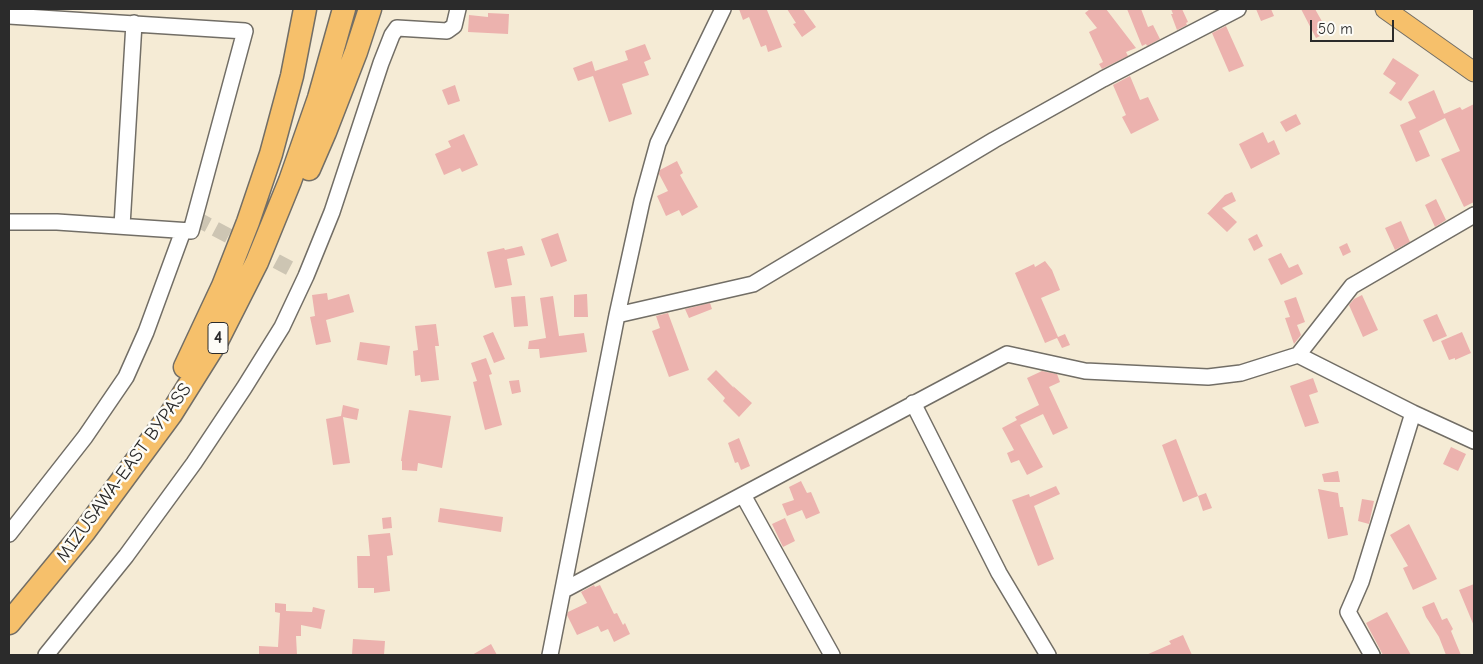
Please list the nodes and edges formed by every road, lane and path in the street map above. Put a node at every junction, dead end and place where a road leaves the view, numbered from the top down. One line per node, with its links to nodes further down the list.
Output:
1 (305, 9): 22 (highway)
2 (344, 9): 20 (highway, MIZUSAWA-EAST BYPASS / 4)
3 (370, 9): 20 (highway)
4 (458, 9): 27 (street)
5 (723, 9): 16 (street)
6 (1238, 9): 16 (street)
7 (1385, 9): 11 (main road)
8 (87, 15): 9 (street); 10 (street)
9 (9, 16)
10 (134, 23): 14 (street); 15 (street)
11 (1474, 72)
12 (1474, 215): 17 (street)
13 (9, 222): 14 (street)
14 (122, 226): 15 (street)
15 (183, 231): 24 (street)
16 (617, 315): 25 (street)
17 (1298, 356): 18 (street); 19 (street)
18 (913, 404): 23 (street); 30 (street)
19 (1413, 413): 21 (street); 31 (street)
20 (171, 414): 22 (highway, MIZUSAWA-EAST BYPASS / 4)
21 (1474, 441)
22 (127, 473): 26 (highway, MIZUSAWA-EAST BYPASS / 4)
23 (743, 495): 25 (street); 29 (street)
24 (9, 534)
25 (564, 590): 28 (street)
26 (9, 622)
27 (46, 655)
28 (550, 655)
29 (832, 655)
30 (1048, 655)
31 (1372, 655)

